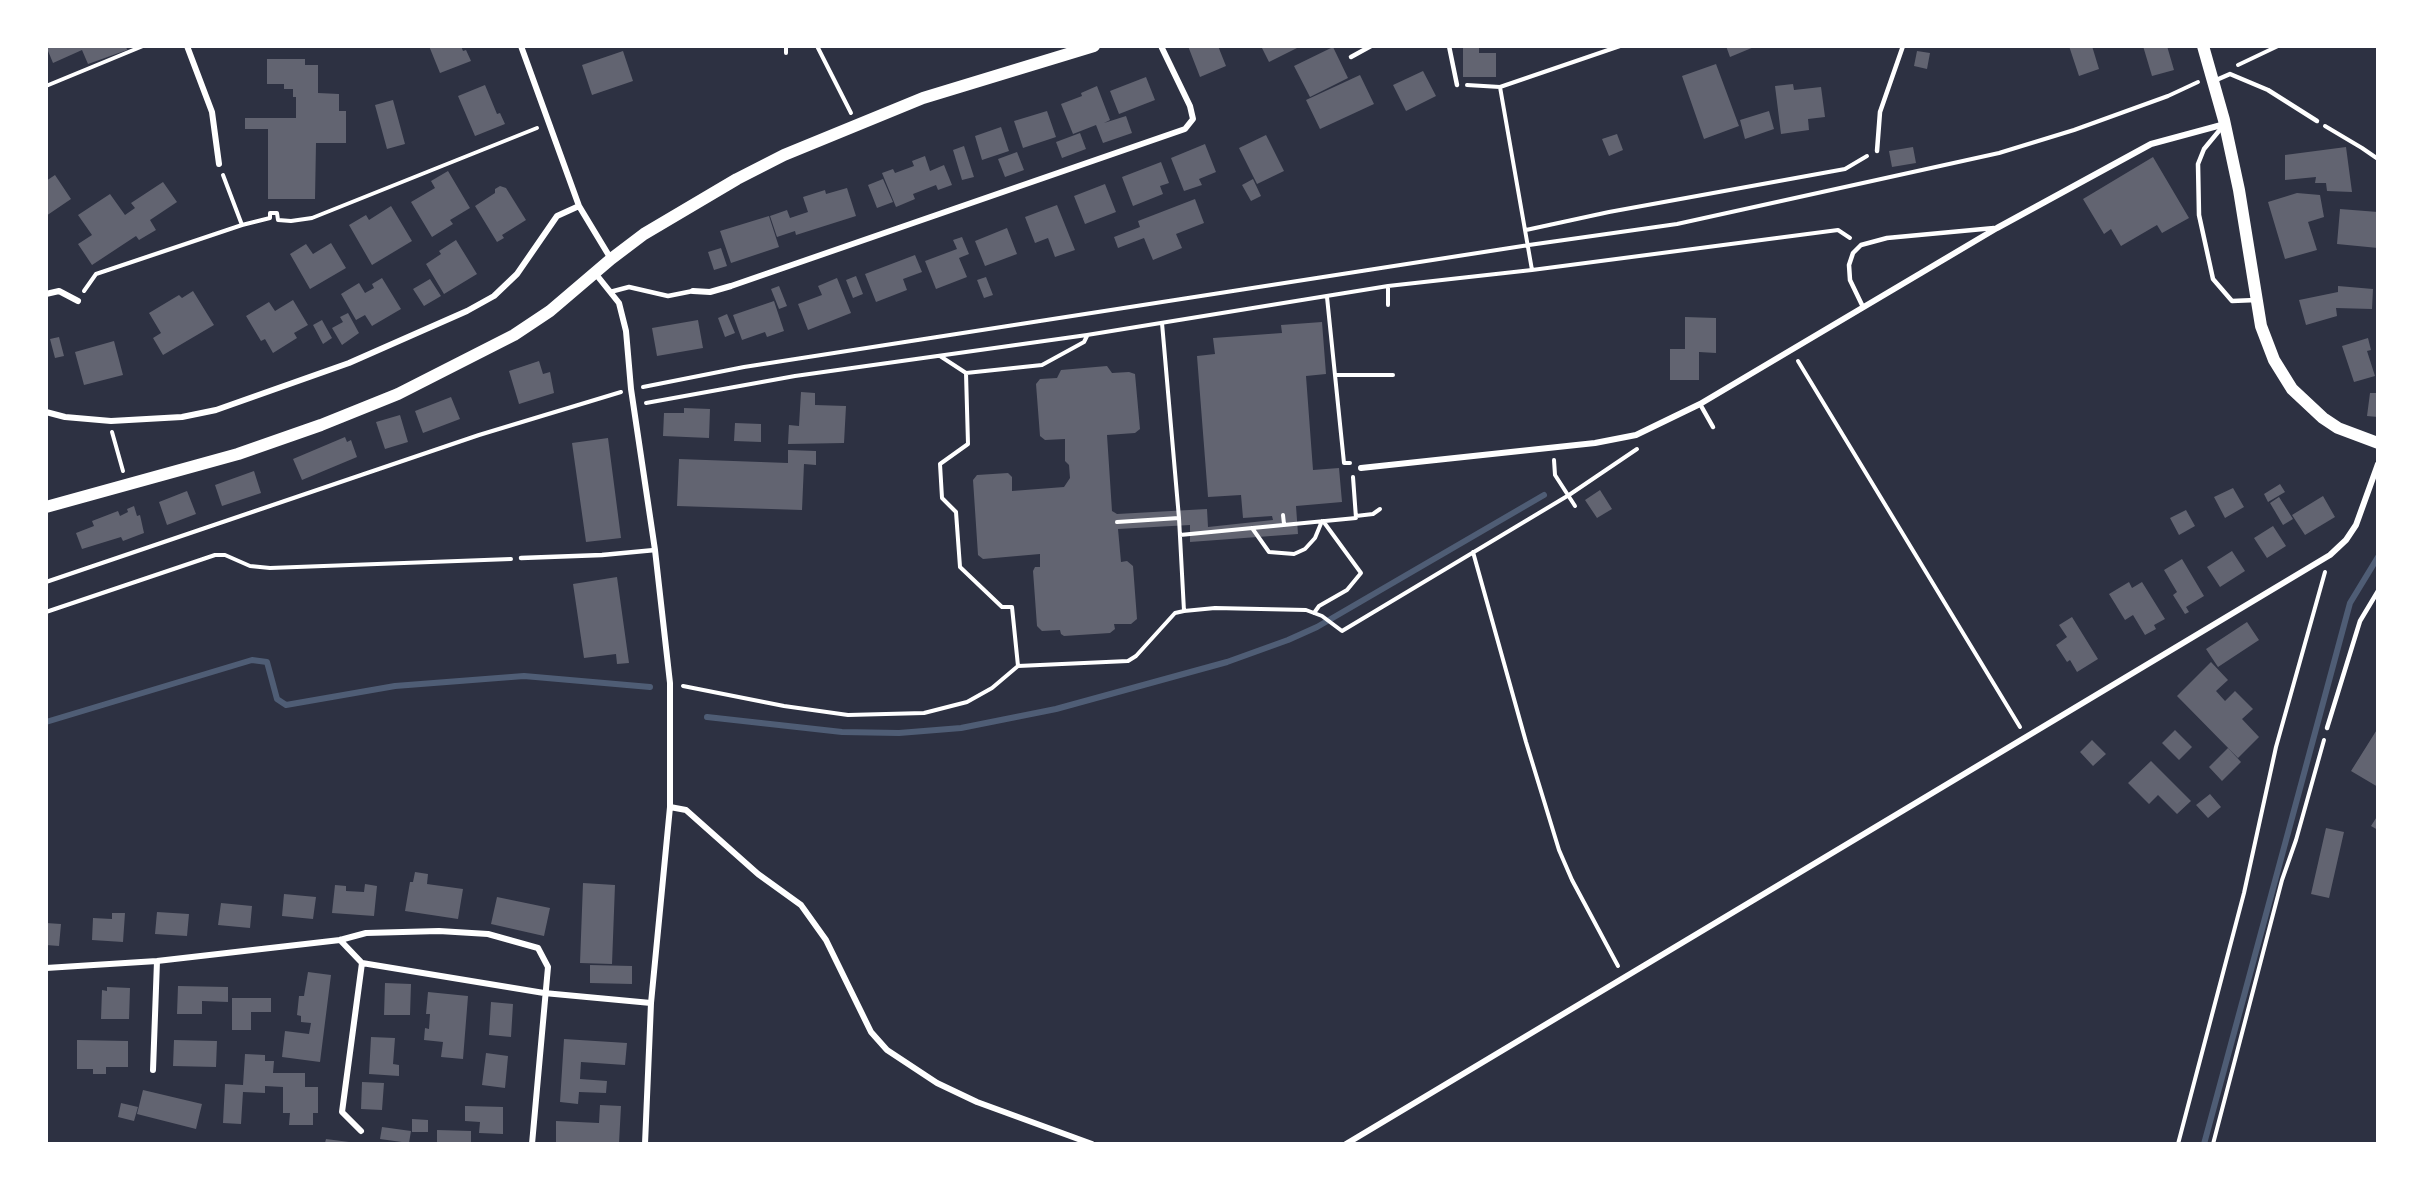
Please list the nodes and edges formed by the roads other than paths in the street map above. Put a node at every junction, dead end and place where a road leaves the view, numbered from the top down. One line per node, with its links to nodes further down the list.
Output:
1 (187, 46): 15 (street)
2 (521, 46): 16 (street)
3 (1094, 46): 18 (main road)
4 (1161, 46): 20 (street)
5 (1371, 46): 9 (lane)
6 (1449, 46): 11 (lane)
7 (1903, 46): 14 (lane)
8 (2203, 46): 10 (main road)
9 (1351, 57)
10 (2213, 78): 12 (lane); 13 (main road)
11 (1457, 85)
12 (2318, 122)
13 (2225, 124): 17 (street); 24 (main road); 24 (lane)
14 (1876, 151)
15 (219, 164)
16 (579, 206): 18 (street); 27 (street)
17 (1997, 228): 25 (street); 25 (lane)
18 (611, 259): 19 (main road)
19 (595, 273): 21 (street); 32 (main road)
20 (693, 291): 21 (lane)
21 (610, 292): 33 (street)
22 (46, 294): 23 (street)
23 (78, 300)
24 (2256, 300): 29 (main road)
25 (1863, 307): 26 (street)
26 (1700, 404): 28 (lane); 31 (street)
27 (46, 412)
28 (1713, 427)
29 (2378, 443)
30 (2378, 464): 49 (street)
31 (1361, 468)
32 (46, 507)
33 (655, 550): 34 (lane); 37 (street)
34 (521, 558)
35 (2378, 591): 36 (lane)
36 (2327, 729)
37 (670, 807): 43 (street); 48 (street)
38 (340, 940): 39 (street); 40 (street); 42 (street)
39 (157, 961): 41 (street); 44 (street)
40 (362, 963): 42 (street); 45 (street)
41 (46, 968)
42 (544, 993): 43 (street); 46 (street)
43 (651, 1003): 47 (street)
44 (153, 1070)
45 (361, 1131)
46 (531, 1143)
47 (645, 1143)
48 (1092, 1143)
49 (1346, 1143)

